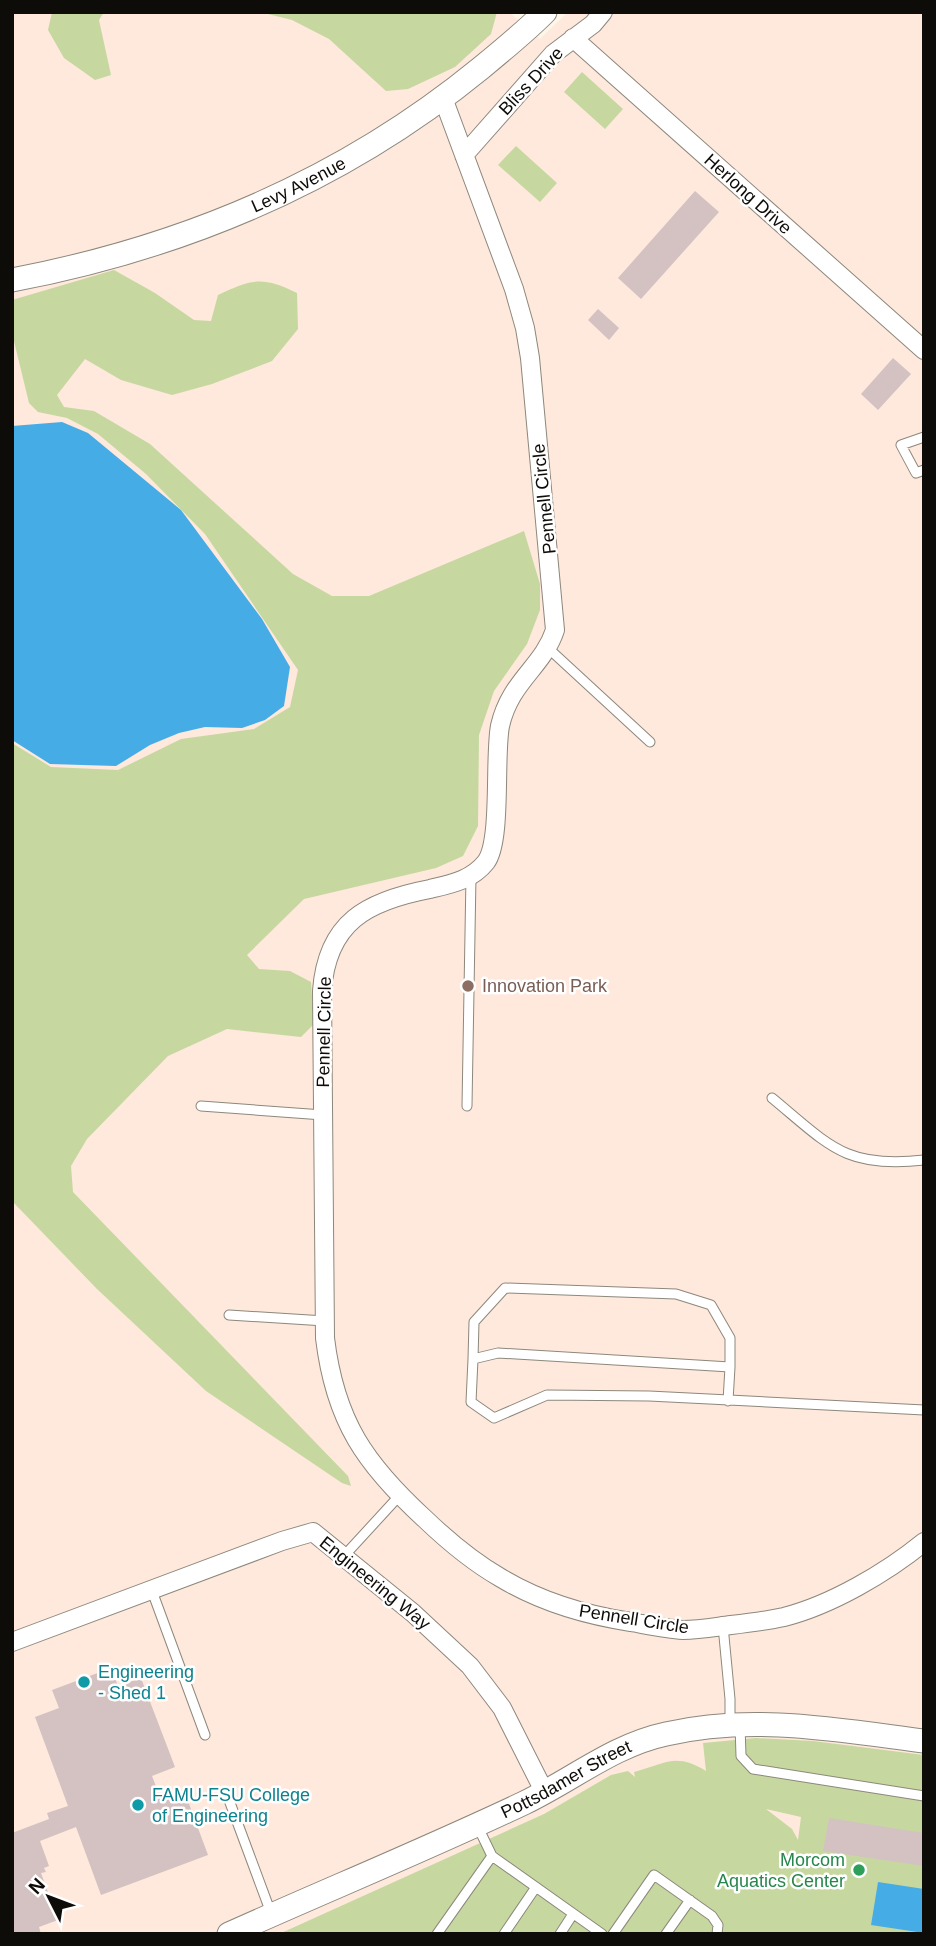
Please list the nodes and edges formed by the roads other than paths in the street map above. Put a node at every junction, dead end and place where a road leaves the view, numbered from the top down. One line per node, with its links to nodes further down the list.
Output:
1 (603, 12): 3 (street, Bliss Drive)
2 (539, 14): 4 (street, Levy Avenue)
3 (573, 38): 5 (street, Bliss Drive); 7 (street, Herlong Drive)
4 (443, 98): 5 (street, Pennell Circle); 6 (street, Levy Avenue)
5 (464, 155): 10 (street, Pennell Circle)
6 (12, 279)
7 (924, 349)
8 (924, 438): 9 (lane)
9 (924, 470)
10 (548, 648): 11 (lane); 12 (street, Pennell Circle)
11 (650, 742)
12 (471, 876): 15 (lane); 16 (street, Pennell Circle)
13 (772, 1098): 17 (lane)
14 (201, 1106): 16 (lane)
15 (467, 1106)
16 (323, 1115): 19 (street, Pennell Circle)
17 (924, 1160)
18 (229, 1315): 19 (lane)
19 (325, 1321): 24 (street, Pennell Circle)
20 (473, 1359): 21 (lane); 21 (lane); 22 (lane)
21 (730, 1367): 22 (lane)
22 (728, 1401): 23 (lane)
23 (924, 1410)
24 (400, 1495): 26 (lane); 28 (street, Pennell Circle)
25 (924, 1542): 28 (street, Pennell Circle)
26 (344, 1556): 27 (street, Engineering Way); 33 (street, Engineering Way)
27 (152, 1591): 29 (street, Engineering Way); 31 (lane)
28 (723, 1626): 30 (lane)
29 (12, 1642)
30 (735, 1724): 32 (street, Pottsdamer Street); 33 (street, Pottsdamer Street); 34 (lane)
31 (205, 1735)
32 (924, 1741)
33 (545, 1793): 36 (street, Pottsdamer Street)
34 (924, 1796)
35 (229, 1800): 41 (lane)
36 (477, 1825): 37 (lane); 41 (street, Pottsdamer Street)
37 (492, 1856): 38 (lane); 43 (lane)
38 (536, 1887): 40 (lane); 44 (lane)
39 (690, 1900): 47 (lane); 48 (lane); 49 (lane)
40 (573, 1914): 45 (lane); 46 (lane)
41 (271, 1915): 42 (street, Pottsdamer Street)
42 (229, 1934)
43 (437, 1934)
44 (504, 1934)
45 (560, 1934)
46 (602, 1934)
47 (612, 1934)
48 (666, 1934)
49 (717, 1934)

